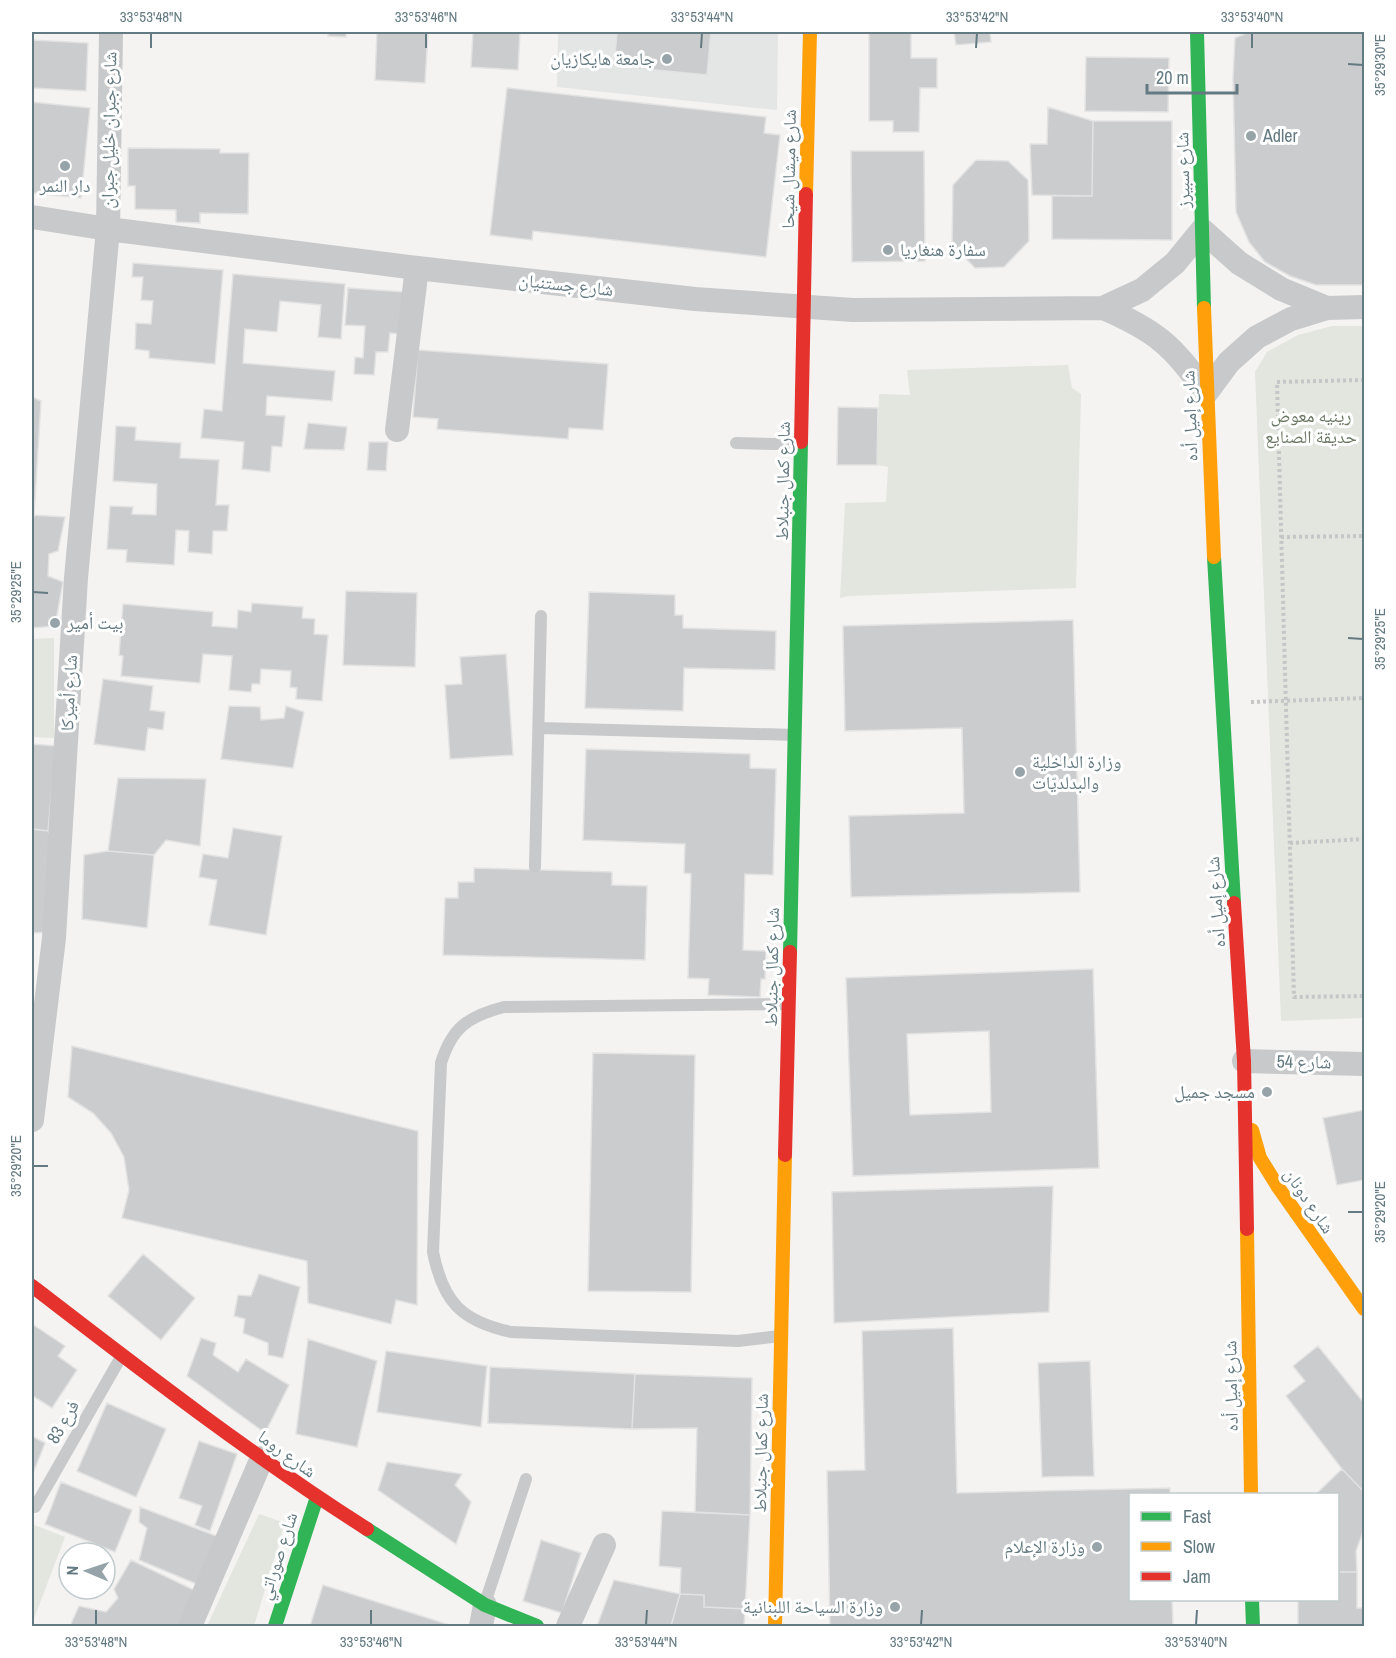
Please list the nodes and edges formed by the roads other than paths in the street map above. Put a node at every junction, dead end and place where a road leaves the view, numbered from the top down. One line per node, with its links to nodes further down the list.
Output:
1 (111, 32): 5 (street, شارع جبران خليل جبران)
2 (810, 32): 10 (main road, شارع ميشال شيحا)
3 (1197, 32): 6 (main road, شارع سبيرز)
4 (32, 217): 5 (street, شارع جستنيان)
5 (108, 230): 7 (street, شارع جستنيان); 25 (street, شارع أميركا)
6 (1202, 230): 8 (main road, شارع سبيرز); 11 (street, شارع جستنيان); 12 (street)
7 (417, 268): 10 (street, شارع جستنيان); 14 (street)
8 (1204, 307): 13 (main road, شارع إميل أده)
9 (1365, 307): 12 (street)
10 (805, 308): 11 (street, شارع جستنيان); 15 (main road, شارع كمال جنبلاط)
11 (1103, 308): 13 (street, شارع جستنيان)
12 (1327, 308): 13 (street)
13 (1206, 393): 22 (main road, شارع إميل أده)
14 (397, 430)
15 (802, 442): 16 (lane); 19 (main road, شارع كمال جنبلاط)
16 (736, 444)
17 (541, 616): 18 (lane)
18 (540, 728): 19 (lane); 20 (lane)
19 (795, 735): 21 (main road, شارع كمال جنبلاط)
20 (535, 867)
21 (789, 1004): 29 (main road, شارع كمال جنبلاط); 29 (lane)
22 (1244, 1061): 23 (street, شارع 54); 24 (main road, شارع إميل أده)
23 (1365, 1064)
24 (1244, 1103): 27 (main road, شارع دونان); 33 (main road, شارع إميل أده)
25 (32, 1120)
26 (32, 1286): 30 (main road, شارع روما)
27 (1357, 1289): 28 (main road, شارع دونان)
28 (1365, 1309)
29 (781, 1336): 45 (main road, شارع كمال جنبلاط)
30 (122, 1356): 31 (main road, شارع روما); 35 (lane, فرع 83)
31 (262, 1458): 34 (main road, شارع روما); 41 (street)
32 (526, 1479): 40 (lane)
33 (1251, 1493)
34 (317, 1497): 36 (main road, شارع روما); 37 (main road, شارع صوراتي)
35 (35, 1507)
36 (352, 1519): 37 (main road); 40 (main road, شارع روما)
37 (305, 1531): 42 (main road, شارع صوراتي)
38 (604, 1545): 44 (street)
39 (1252, 1601): 46 (main road)
40 (483, 1616): 43 (main road, شارع روما)
41 (190, 1626)
42 (275, 1626)
43 (537, 1626)
44 (568, 1626)
45 (775, 1626)
46 (1253, 1626)

